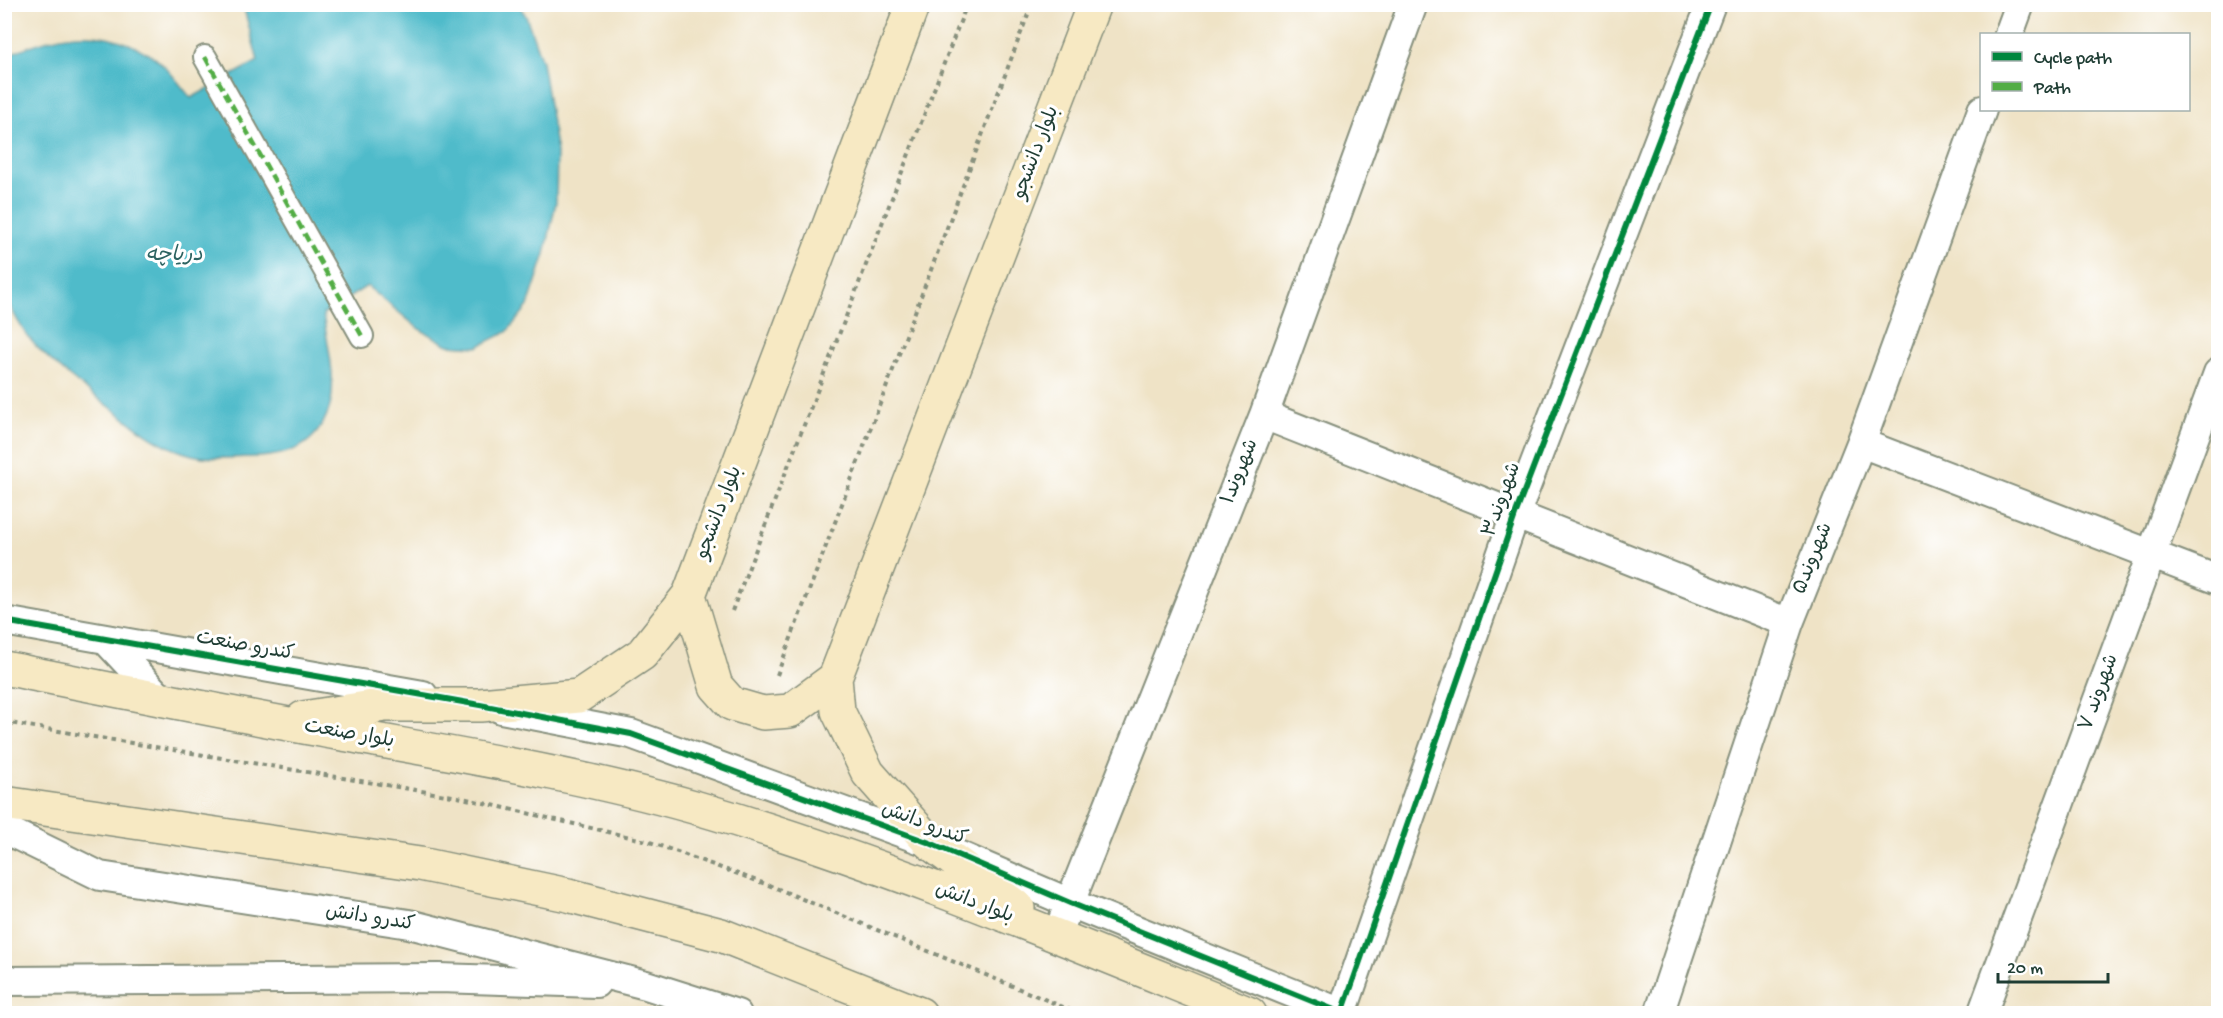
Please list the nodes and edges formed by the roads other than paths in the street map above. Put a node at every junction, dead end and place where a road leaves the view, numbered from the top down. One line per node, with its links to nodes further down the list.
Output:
1 (914, 4): 16 (main road, بلوار دانشجو)
2 (1094, 4): 21 (main road, بلوار دانشجو)
3 (1413, 4): 11 (street, شهروند۱)
4 (1711, 4): 13 (street, شهروند۳)
5 (2020, 4): 6 (street)
6 (2009, 33)
7 (205, 57): 9 (street)
8 (1982, 111): 12 (street, شهروند۵)
9 (362, 336)
10 (2218, 373): 14 (street, شهروند ۷)
11 (1264, 415): 13 (street); 29 (street, شهروند۱)
12 (1861, 443): 14 (street); 18 (street, شهروند۵)
13 (1515, 514): 18 (street); 33 (street, شهروند۳)
14 (2151, 555): 15 (street); 38 (street, شهروند ۷)
15 (2218, 580)
16 (689, 595): 21 (main road); 23 (main road, بلوار دانشجو)
17 (4, 621): 19 (street, کندرو صنعت)
18 (1789, 623): 37 (street, شهروند۵)
19 (105, 639): 22 (street); 23 (street, کندرو صنعت)
20 (4, 668): 22 (main road, بلوار صنعت)
21 (835, 678): 28 (main road, بلوار دانشجو)
22 (161, 699): 24 (main road, بلوار صنعت)
23 (480, 705): 24 (main road, بلوار دانشجو); 28 (street, کندرو دانش)
24 (275, 722): 26 (main road, بلوار صنعت)
25 (4, 802): 35 (main road)
26 (693, 807): 30 (main road, بلوار دانش)
27 (4, 829): 32 (street, کندرو دانش)
28 (930, 843): 29 (street, کندرو دانش); 30 (main road, بلوار دانشجو)
29 (1070, 903): 30 (street, شهروند۱); 33 (street, کندرو دانش)
30 (1056, 935): 36 (main road, بلوار دانش)
31 (4, 981): 32 (street)
32 (646, 985): 34 (street, کندرو دانش)
33 (1343, 1013)
34 (737, 1014)
35 (920, 1014)
36 (1250, 1014)
37 (1659, 1014)
38 (1982, 1014)

